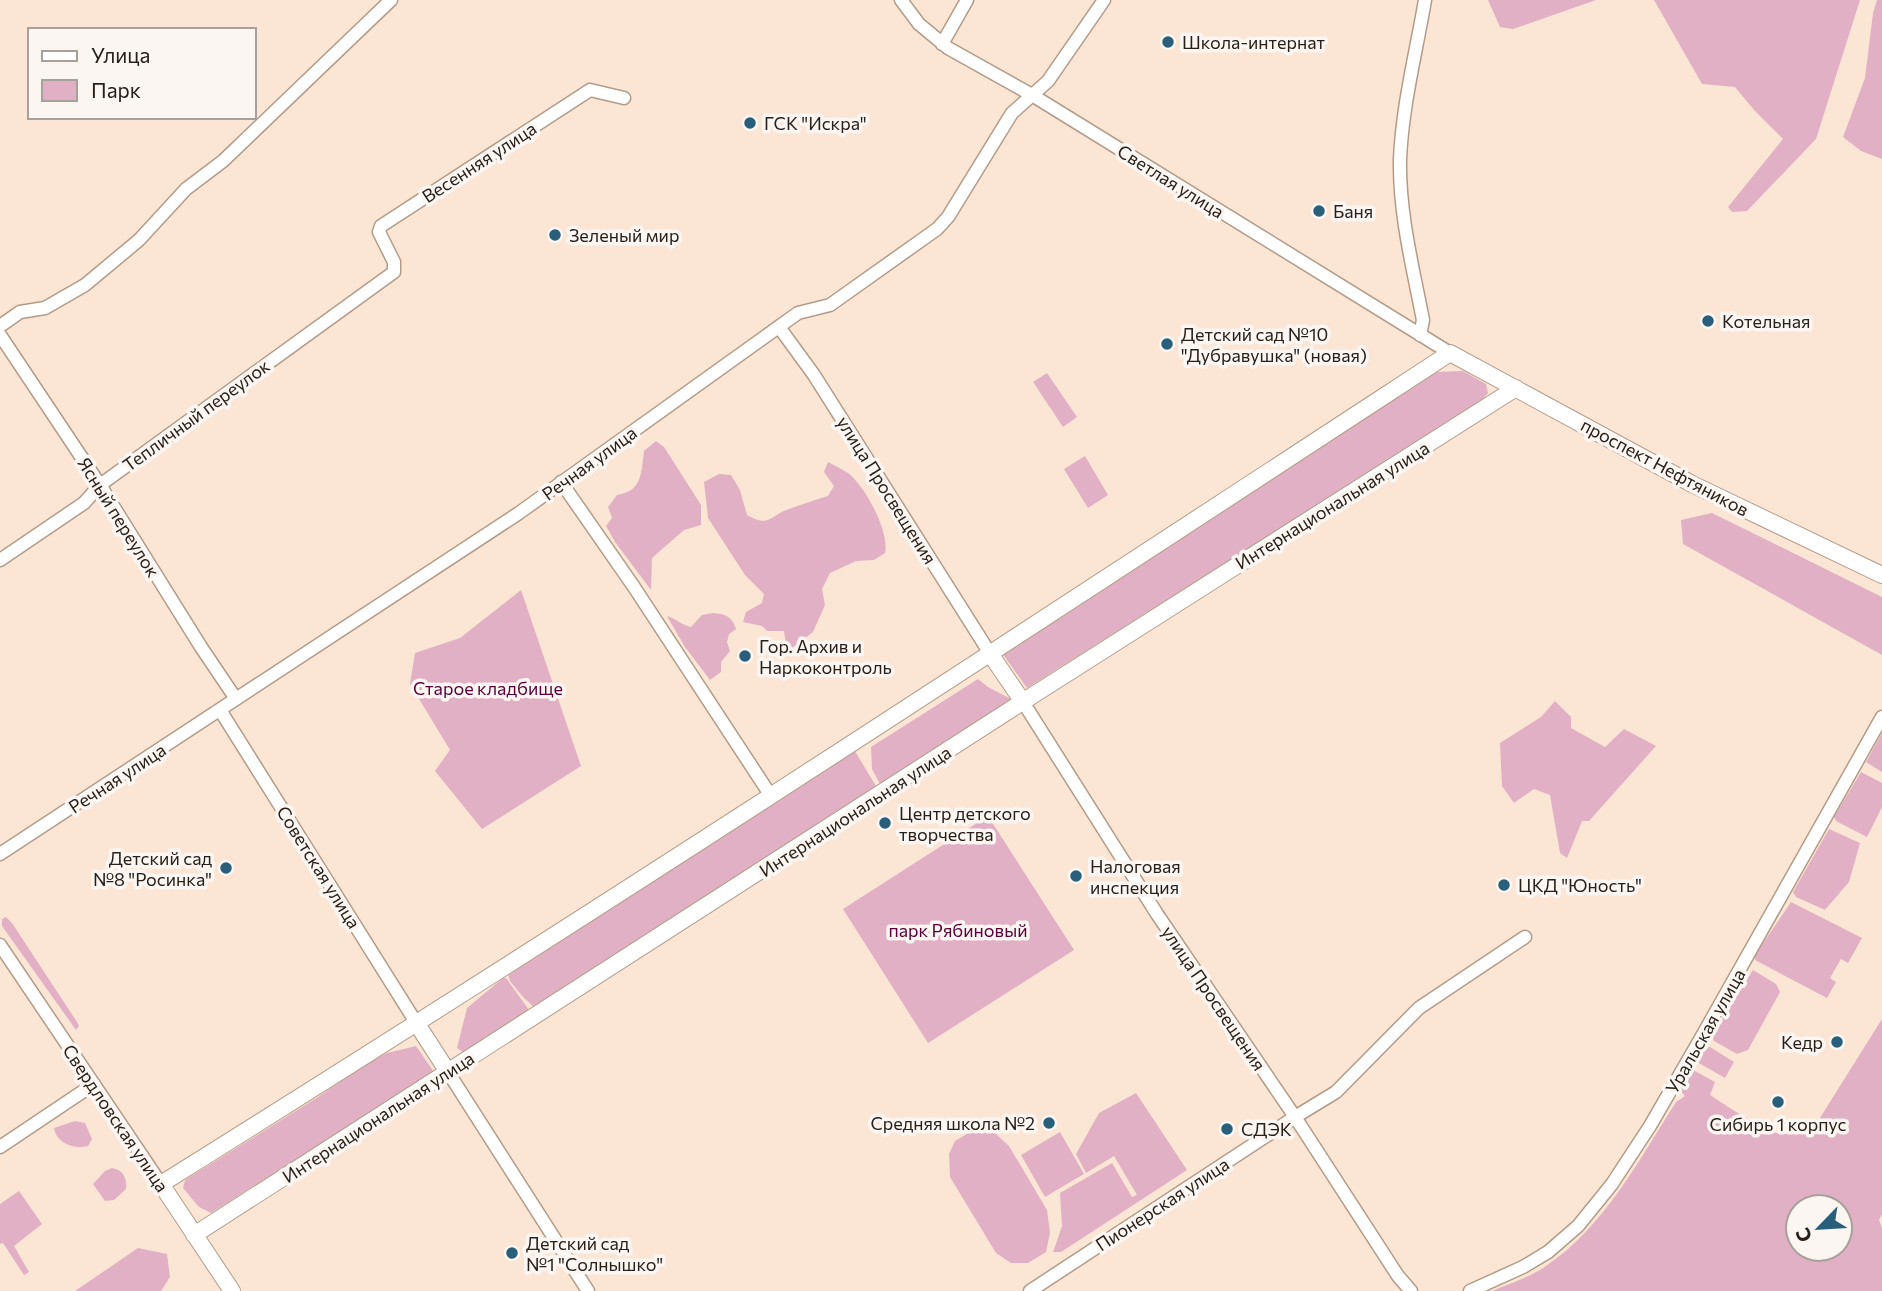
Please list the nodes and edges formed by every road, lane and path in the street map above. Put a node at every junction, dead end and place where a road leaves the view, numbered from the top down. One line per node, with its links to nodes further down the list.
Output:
1 (391, 0): 10 (street)
2 (901, 0): 6 (street, Светлая улица)
3 (967, 0): 6 (street)
4 (1104, 0): 7 (street, Речная улица)
5 (1425, 0): 13 (street)
6 (942, 44): 7 (street, Светлая улица)
7 (1032, 95): 11 (street, Речная улица); 13 (street, Светлая улица)
8 (624, 98): 9 (street, Весенняя улица)
9 (394, 272): 17 (street, Тепличный переулок)
10 (0, 326)
11 (779, 327): 16 (street, Речная улица); 20 (street, улица Просвещения)
12 (0, 335): 17 (street, Ясный переулок)
13 (1420, 335): 14 (street, Светлая улица)
14 (1450, 354): 15 (main road, проспект Нефтяников); 20 (main road)
15 (1516, 388): 19 (main road, проспект Нефтяников); 22 (main road, Интернациональная улица)
16 (561, 482): 21 (street, Речная улица); 25 (street)
17 (100, 485): 18 (street, Тепличный переулок); 21 (street, Ясный переулок)
18 (0, 560)
19 (1882, 575)
20 (991, 655): 22 (main road); 25 (main road)
21 (236, 699): 23 (street, Речная улица)
22 (1023, 702): 30 (main road, Интернациональная улица); 32 (street, улица Просвещения)
23 (220, 710): 26 (street, Речная улица); 29 (street, Советская улица)
24 (1882, 716): 40 (street, Уральская улица)
25 (771, 796): 29 (main road)
26 (0, 854)
27 (1525, 937): 32 (street, Пионерская улица)
28 (0, 945): 31 (street, Свердловская улица)
29 (417, 1024): 30 (main road); 34 (main road)
30 (448, 1072): 35 (main road, Интернациональная улица); 37 (street)
31 (94, 1084): 33 (street); 34 (street, Свердловская улица)
32 (1295, 1117): 38 (street, Пионерская улица); 39 (street, улица Просвещения)
33 (0, 1147)
34 (161, 1184): 35 (main road, Свердловская улица)
35 (194, 1234): 36 (main road, Свердловская улица)
36 (232, 1291)
37 (588, 1291)
38 (1030, 1291)
39 (1411, 1291)
40 (1470, 1291)

